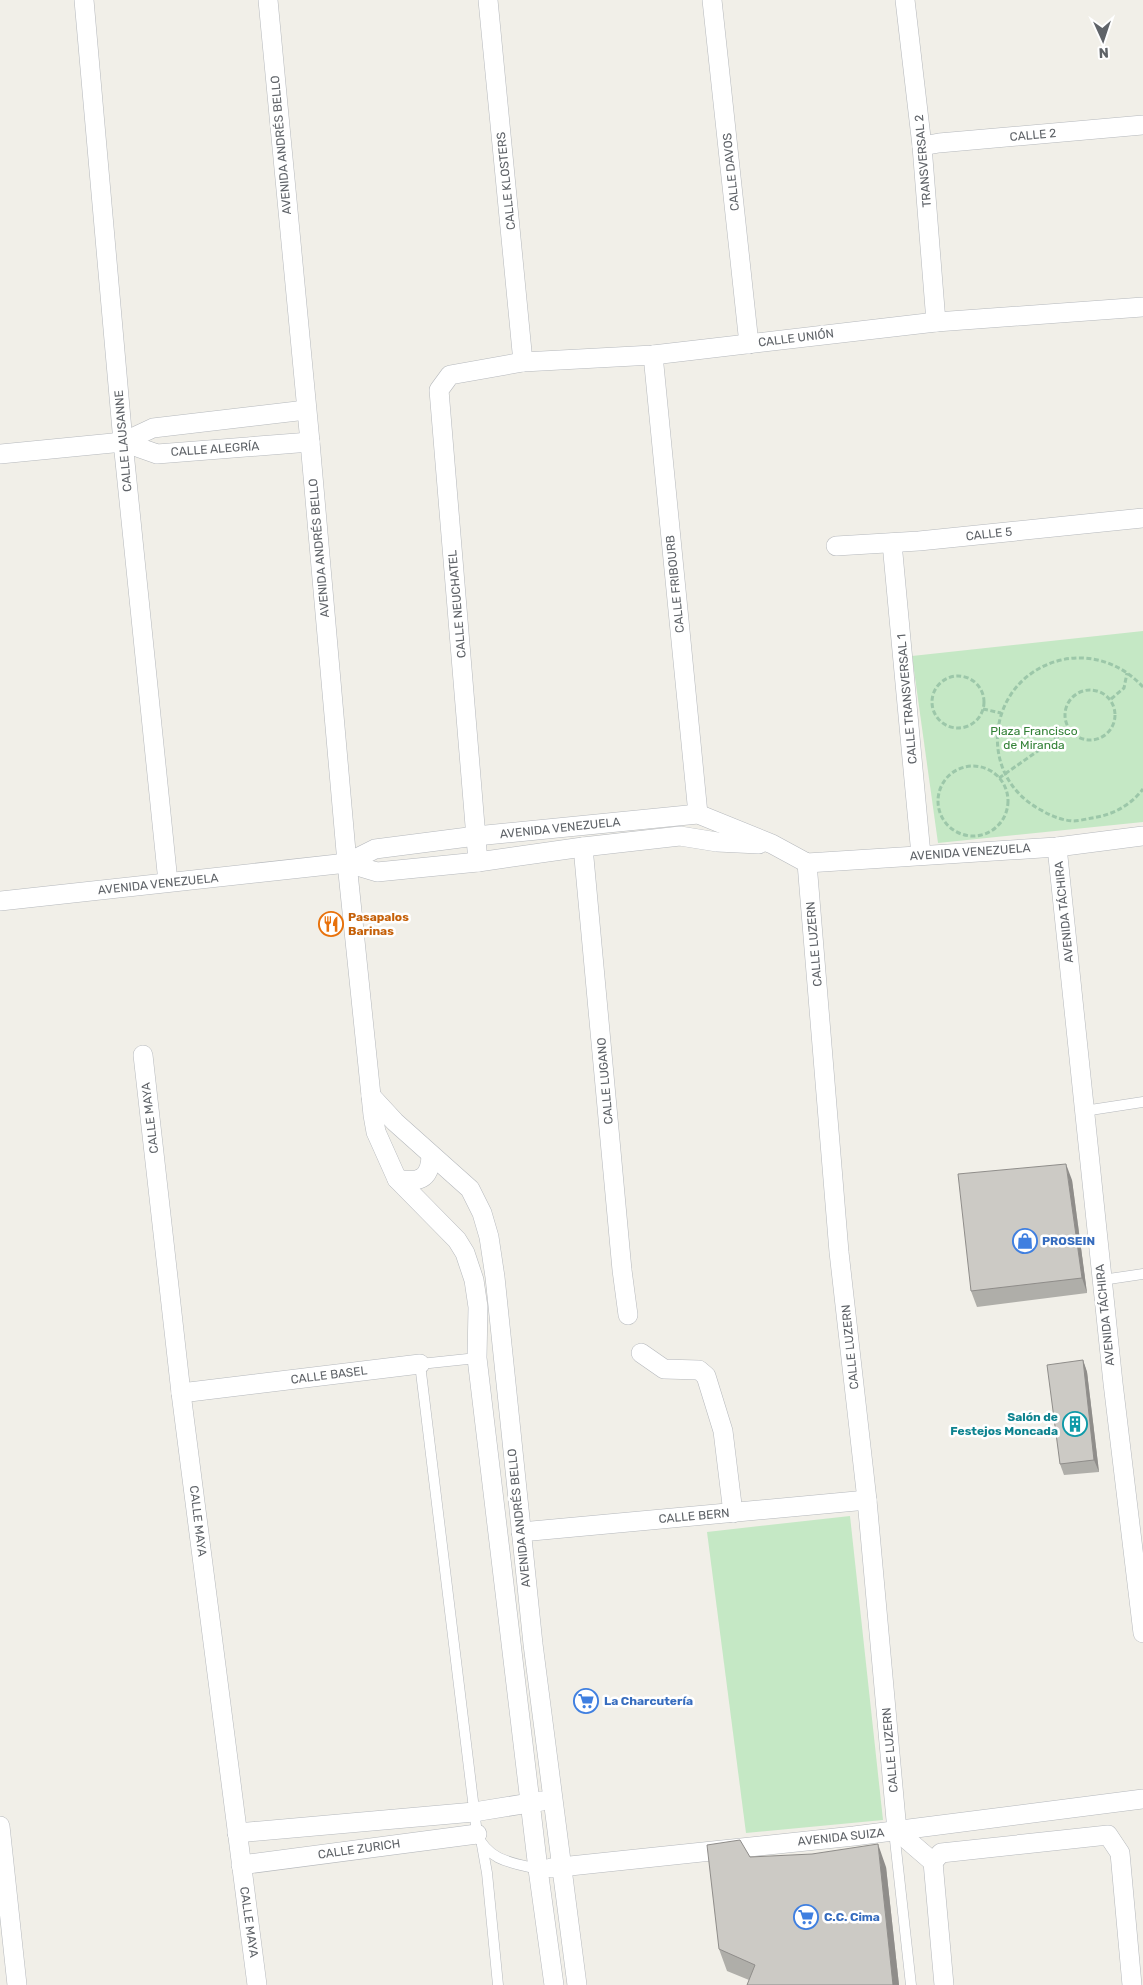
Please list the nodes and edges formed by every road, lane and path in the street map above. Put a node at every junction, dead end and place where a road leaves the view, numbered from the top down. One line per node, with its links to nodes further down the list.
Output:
1 (84, 0): 15 (street, CALLE LAUSANNE)
2 (268, 0): 14 (street, AVENIDA ANDRÉS BELLO)
3 (488, 0): 12 (street, CALLE KLOSTERS)
4 (712, 0): 10 (street, CALLE DAVOS)
5 (905, 0): 7 (street, TRANSVERSAL 2)
6 (1143, 125): 7 (street, CALLE 2)
7 (922, 146): 9 (street, TRANSVERSAL 2)
8 (1143, 307): 9 (street, CALLE UNIÓN)
9 (936, 322): 10 (street, CALLE UNIÓN)
10 (749, 344): 11 (street, CALLE UNIÓN)
11 (653, 355): 12 (street, CALLE UNIÓN); 30 (street, CALLE FRIBOURB)
12 (524, 362): 13 (street, CALLE UNIÓN)
13 (450, 375): 31 (street, CALLE NEUCHATEL)
14 (306, 410): 15 (street, CALLE ALEGRÍA); 16 (street, AVENIDA ANDRÉS BELLO)
15 (123, 442): 16 (street, CALLE ALEGRÍA); 17 (street, CALLE ALEGRÍA); 40 (street, CALLE LAUSANNE)
16 (310, 442): 38 (street, AVENIDA ANDRÉS BELLO)
17 (0, 454)
18 (1143, 518): 19 (street, CALLE 5)
19 (892, 543): 20 (street, CALLE 5); 36 (street, CALLE TRANSVERSAL 1)
20 (836, 546)
21 (1127, 673): 22 (path); 23 (path); 25 (path)
22 (1143, 688)
23 (1110, 699): 26 (path); 26 (path)
24 (983, 709): 24 (path); 25 (path)
25 (1001, 713): 27 (path)
26 (1068, 730): 27 (path)
27 (1005, 774): 28 (path); 29 (path)
28 (999, 778): 28 (path)
29 (1143, 789)
30 (698, 814): 31 (street, AVENIDA VENEZUELA); 33 (street, AVENIDA VENEZUELA)
31 (476, 836): 37 (street, CALLE NEUCHATEL); 38 (street, AVENIDA VENEZUELA)
32 (1143, 836): 34 (street, AVENIDA VENEZUELA)
33 (772, 844): 35 (street, AVENIDA VENEZUELA); 39 (street, AVENIDA VENEZUELA)
34 (1057, 846): 36 (street, AVENIDA VENEZUELA); 45 (street, AVENIDA TÁCHIRA)
35 (583, 847): 37 (street, AVENIDA VENEZUELA); 52 (street, CALLE LUGANO)
36 (921, 855): 39 (street, AVENIDA VENEZUELA)
37 (478, 862): 38 (street, AVENIDA VENEZUELA)
38 (347, 863): 40 (street, AVENIDA VENEZUELA); 43 (street, AVENIDA ANDRÉS BELLO)
39 (807, 863): 57 (street, CALLE LUZERN)
40 (168, 882): 41 (street, AVENIDA VENEZUELA)
41 (0, 901)
42 (143, 1056): 56 (street, CALLE MAYA)
43 (371, 1096): 46 (street, AVENIDA ANDRÉS BELLO); 47 (street, AVENIDA ANDRÉS BELLO)
44 (1143, 1102): 45 (lane)
45 (1084, 1111): 51 (street, AVENIDA TÁCHIRA)
46 (414, 1140): 47 (street); 48 (street, AVENIDA ANDRÉS BELLO)
47 (385, 1154): 49 (street, AVENIDA ANDRÉS BELLO)
48 (432, 1156): 49 (street); 59 (street, AVENIDA ANDRÉS BELLO)
49 (397, 1179): 54 (street, AVENIDA ANDRÉS BELLO)
50 (1143, 1274): 51 (lane)
51 (1102, 1280): 60 (street, AVENIDA TÁCHIRA)
52 (628, 1315)
53 (642, 1353): 58 (street)
54 (477, 1358): 55 (lane, CALLE BASEL); 63 (street, AVENIDA ANDRÉS BELLO)
55 (420, 1364): 56 (street, CALLE BASEL); 64 (lane)
56 (181, 1393): 67 (street, CALLE MAYA)
57 (867, 1500): 58 (street, CALLE BERN); 66 (street, CALLE LUZERN)
58 (732, 1512): 59 (street, CALLE BERN)
59 (520, 1532): 61 (street, AVENIDA ANDRÉS BELLO)
60 (1143, 1633)
61 (554, 1799): 63 (street, CALLE ZURICH); 71 (street, AVENIDA ANDRÉS BELLO)
62 (1143, 1800): 66 (street, AVENIDA SUIZA)
63 (531, 1804): 64 (street, CALLE ZURICH); 72 (street, AVENIDA ANDRÉS BELLO)
64 (474, 1812): 67 (street, CALLE ZURICH); 68 (lane)
65 (0, 1826): 73 (street)
66 (896, 1831): 69 (street); 71 (street, AVENIDA SUIZA); 78 (lane)
67 (237, 1833): 70 (street, CALLE MAYA)
68 (479, 1840): 70 (street, CALLE ZURICH); 72 (lane); 75 (lane)
69 (933, 1862): 79 (street); 80 (street)
70 (241, 1865): 74 (street, CALLE MAYA)
71 (562, 1866): 72 (street, AVENIDA SUIZA); 77 (street, AVENIDA ANDRÉS BELLO)
72 (538, 1869): 76 (street, AVENIDA ANDRÉS BELLO)
73 (17, 1985)
74 (257, 1985)
75 (498, 1985)
76 (554, 1985)
77 (577, 1985)
78 (911, 1985)
79 (944, 1985)
80 (1132, 1985)

